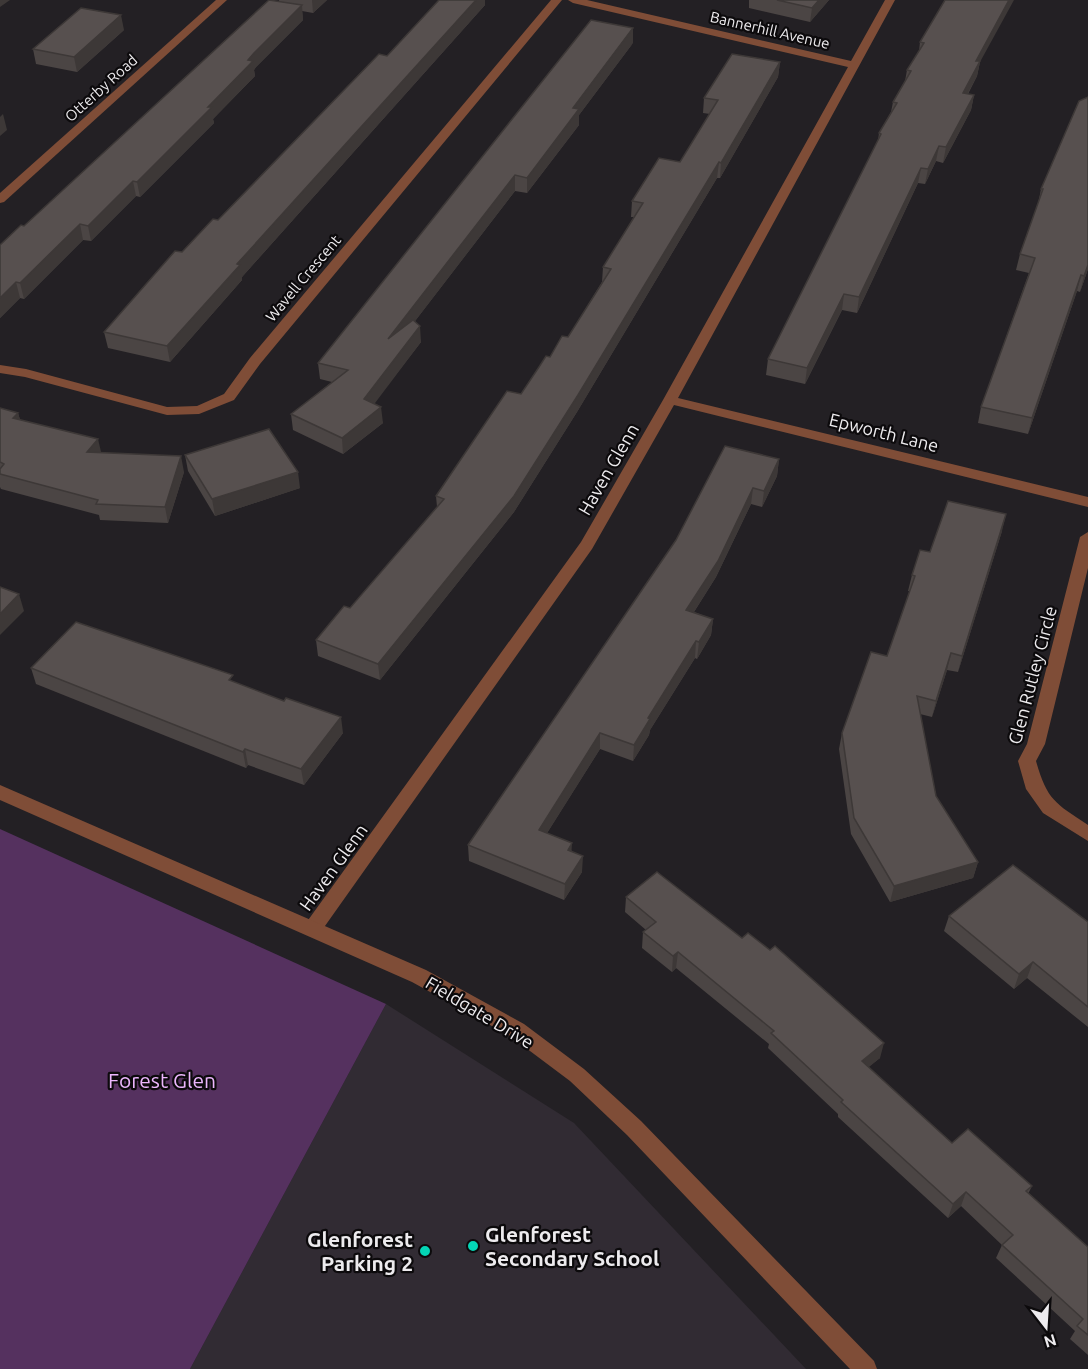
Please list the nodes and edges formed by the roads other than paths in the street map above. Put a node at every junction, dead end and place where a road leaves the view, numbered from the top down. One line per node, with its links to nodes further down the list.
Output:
1 (222, 0): 6 (street, Otterby Road)
2 (558, 0): 7 (street, Wavell Crescent)
3 (573, 0): 5 (street, Bannerhill Avenue)
4 (890, 0): 5 (street, Haven Glenn)
5 (855, 65): 8 (street, Haven Glenn)
6 (0, 199)
7 (0, 369)
8 (670, 400): 9 (street, Epworth Lane); 13 (street, Haven Glenn)
9 (1088, 502)
10 (1088, 537): 12 (street, Glen Rutley Circle)
11 (0, 792): 13 (street, Fieldgate Drive)
12 (1088, 834)
13 (313, 928): 14 (street, Fieldgate Drive)
14 (866, 1369)

